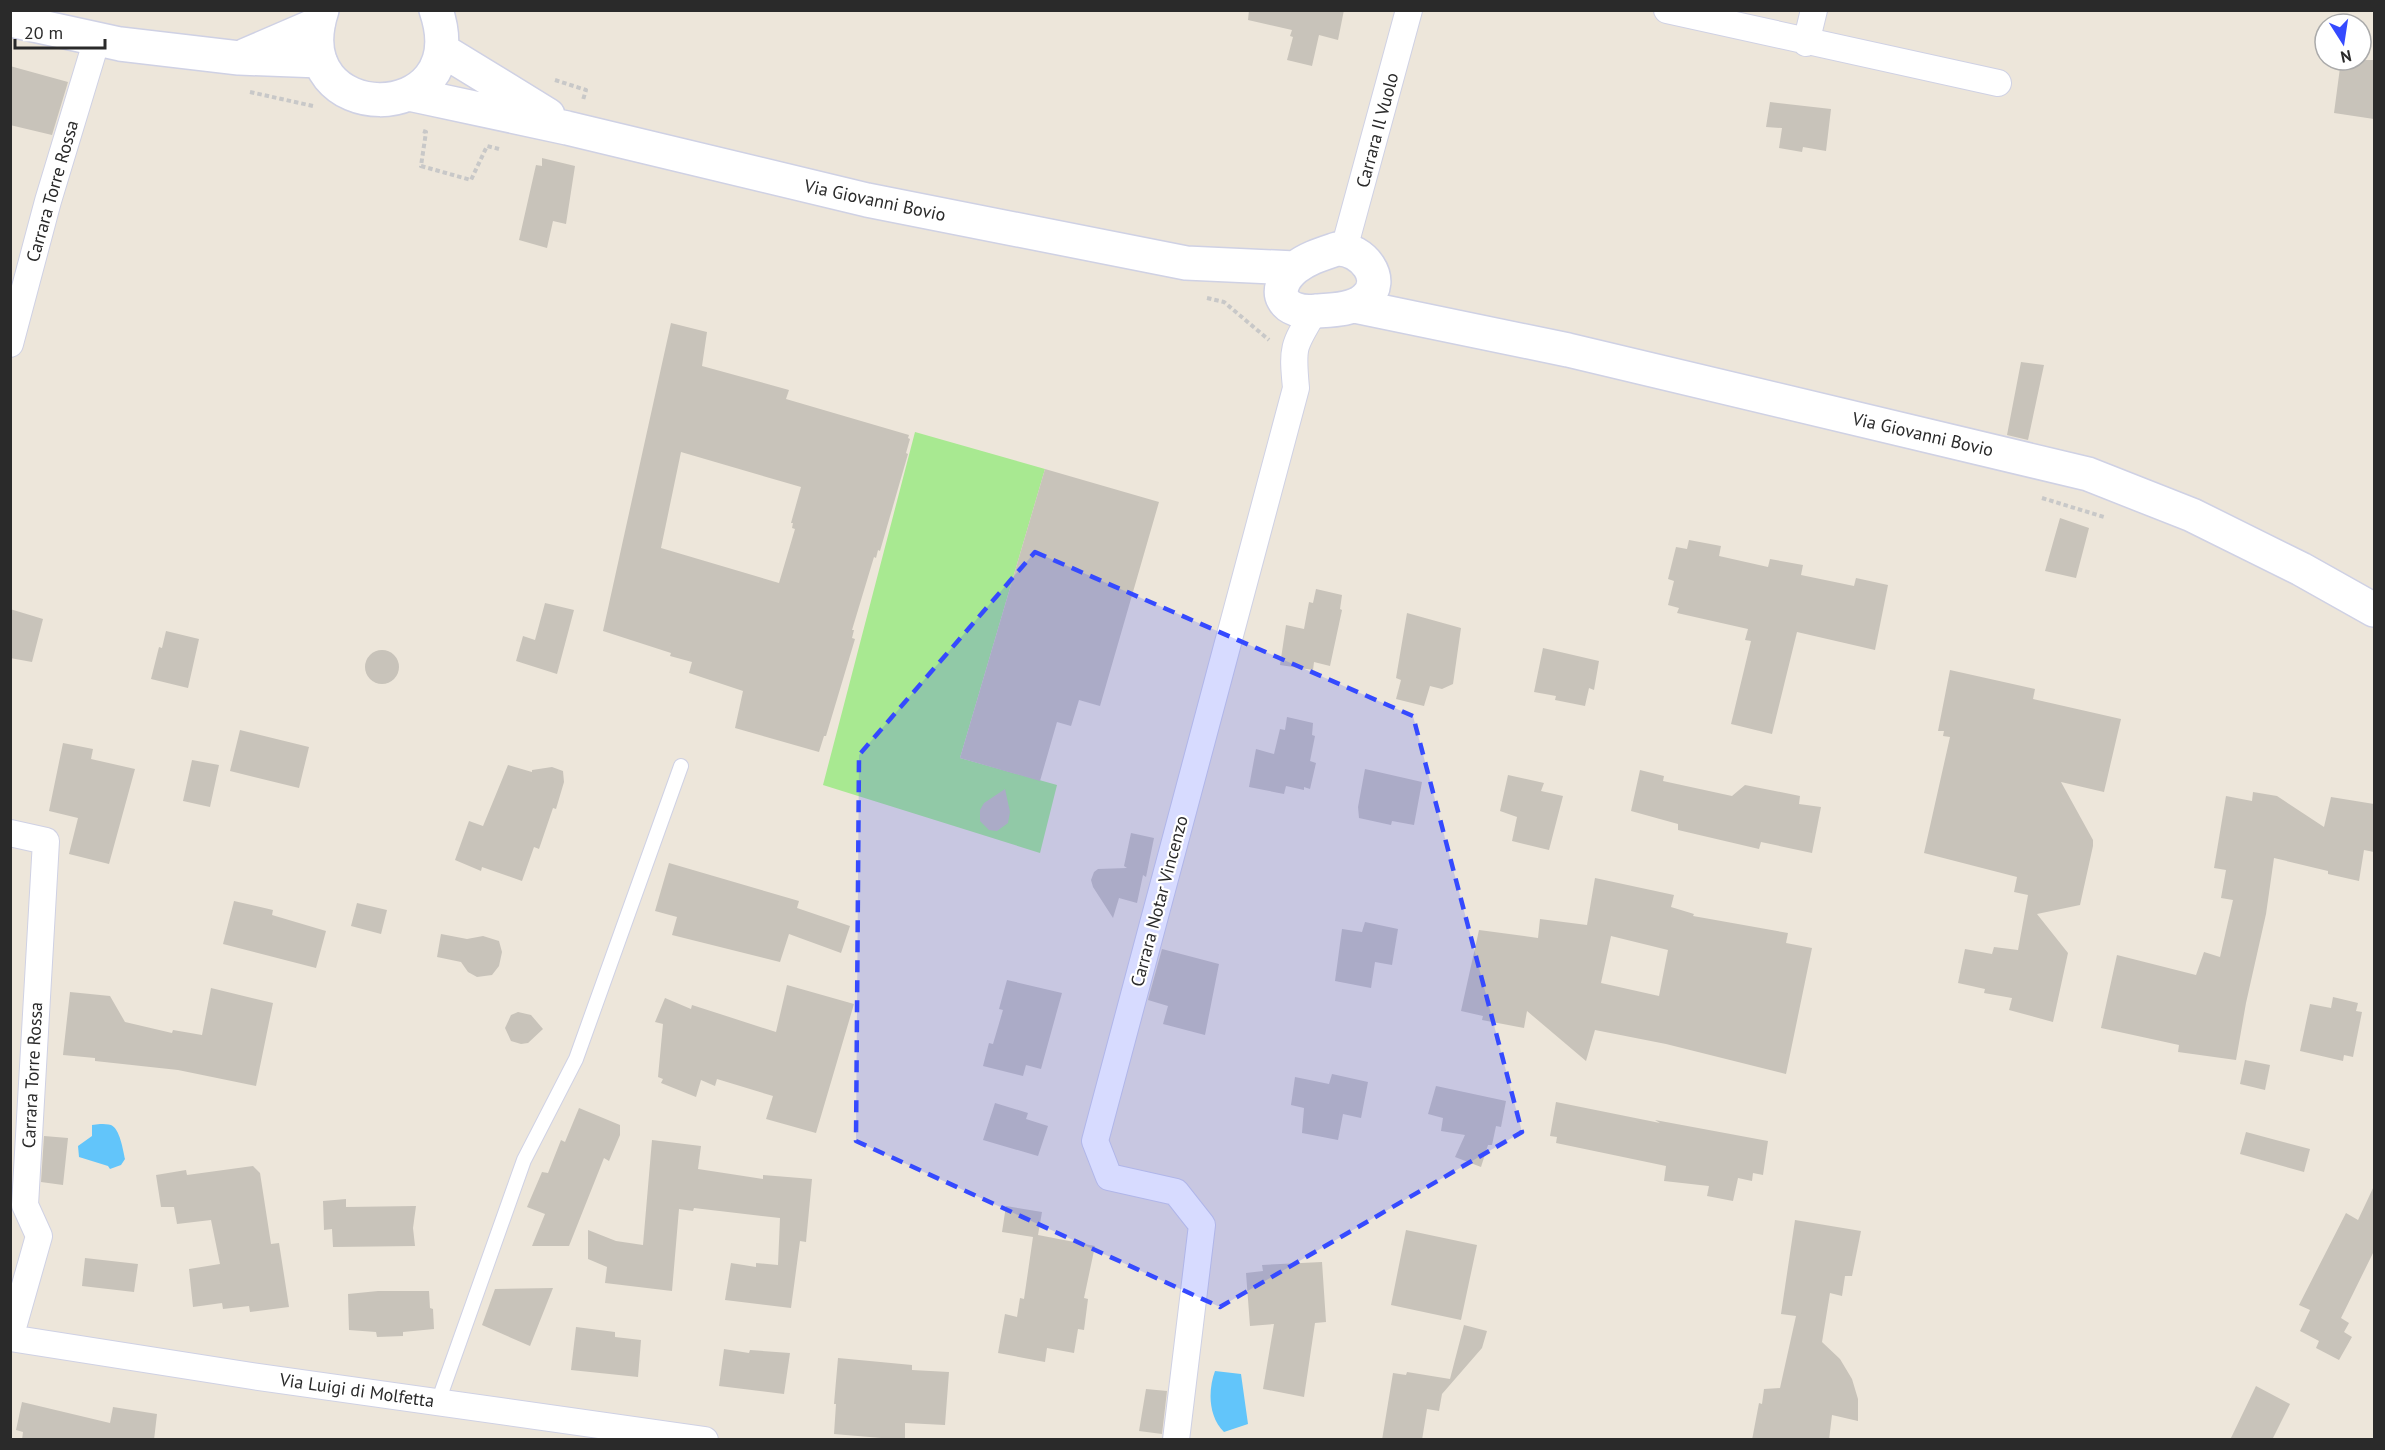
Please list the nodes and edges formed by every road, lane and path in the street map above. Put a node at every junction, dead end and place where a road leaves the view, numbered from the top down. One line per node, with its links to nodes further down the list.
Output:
1 (436, 10): 10 (main road, Via Giovanni Bovio)
2 (1409, 10): 16 (street, Carrara Il Vuolo)
3 (1667, 10): 6 (street)
4 (1814, 10): 9 (street)
5 (320, 17): 11 (main road); 12 (main road)
6 (1726, 18): 9 (street)
7 (10, 20): 8 (main road)
8 (108, 41): 11 (main road); 26 (street, Carrara Torre Rossa)
9 (1806, 43): 13 (street)
10 (442, 50): 14 (main road, Via Giovanni Bovio); 15 (main road, Via Giovanni Bovio)
11 (239, 58): 12 (main road)
12 (320, 61): 14 (main road, Via Giovanni Bovio)
13 (1998, 83)
14 (410, 94): 15 (main road, Via Giovanni Bovio)
15 (567, 128): 17 (main road, Via Giovanni Bovio)
16 (1344, 249): 18 (main road); 19 (main road)
17 (1186, 263): 18 (main road); 21 (main road)
18 (1295, 268): 21 (main road)
19 (1373, 272): 22 (main road); 24 (main road)
20 (1205, 297): 25 (path)
21 (1282, 300): 23 (main road)
22 (1355, 306): 23 (main road); 24 (main road, Via Giovanni Bovio)
23 (1314, 312): 25 (street, Carrara Notar Vincenzo)
24 (1447, 324): 29 (main road, Via Giovanni Bovio)
25 (1296, 340): 35 (street, Carrara Notar Vincenzo)
26 (10, 344)
27 (2031, 495): 28 (path)
28 (2110, 519)
29 (2374, 610)
30 (681, 766): 33 (lane)
31 (10, 833): 32 (street, Carrara Torre Rossa)
32 (10, 1338): 33 (street, Via Luigi di Molfetta)
33 (438, 1402): 34 (street, Via Luigi di Molfetta)
34 (705, 1440)
35 (1176, 1440)

